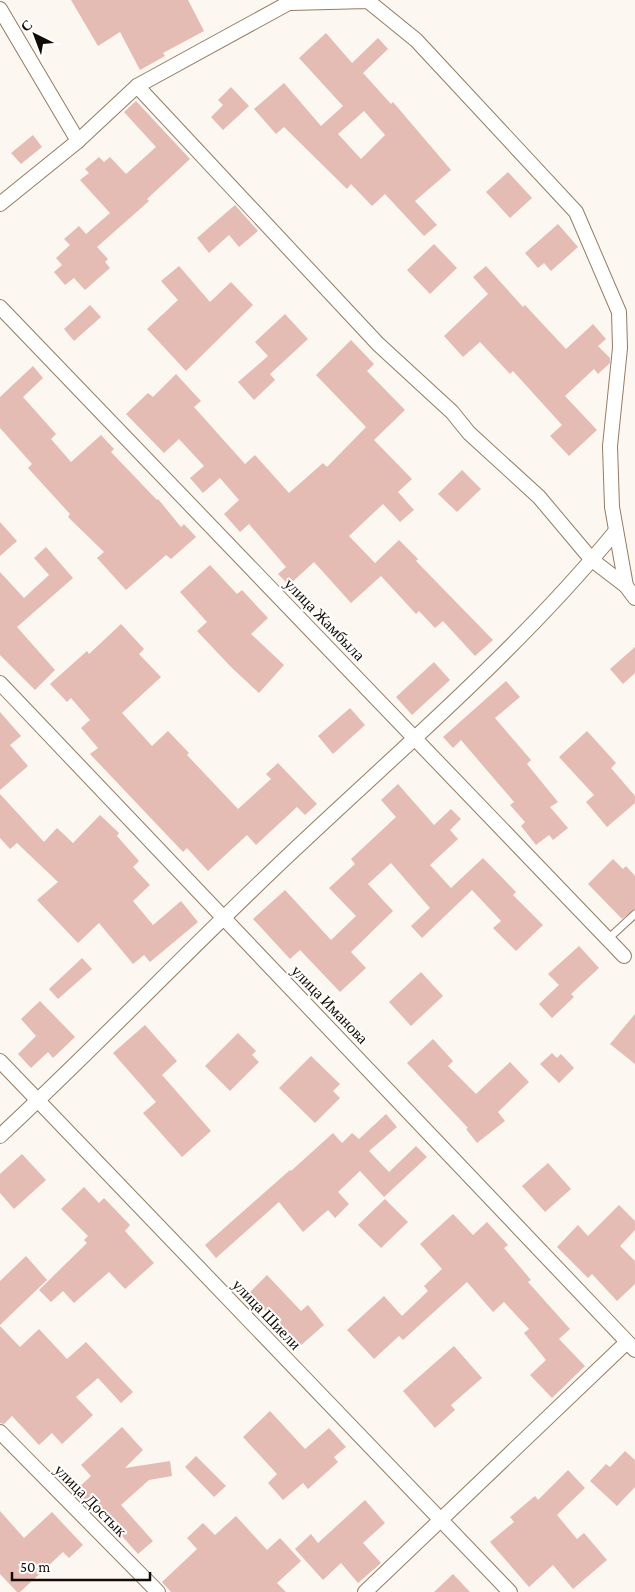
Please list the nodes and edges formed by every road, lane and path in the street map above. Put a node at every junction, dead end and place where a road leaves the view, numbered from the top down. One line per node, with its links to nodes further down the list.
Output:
1 (291, 1): 3 (street); 7 (street)
2 (0, 9): 4 (street)
3 (137, 86): 4 (street); 8 (street)
4 (78, 141): 5 (street)
5 (0, 204)
6 (0, 307): 12 (street, улица Жамбыла)
7 (616, 532): 8 (street); 9 (street)
8 (592, 560): 9 (street); 12 (street)
9 (626, 586): 10 (street)
10 (635, 598)
11 (0, 682): 14 (street, улица Иманова)
12 (415, 736): 14 (street); 15 (street, улица Жамбыла)
13 (635, 914): 15 (lane)
14 (223, 917): 18 (street); 20 (street, улица Иманова)
15 (608, 939): 16 (street, улица Жамбыла)
16 (624, 956)
17 (0, 1061): 18 (street, улица Шиели)
18 (38, 1101): 19 (street); 22 (street, улица Шиели)
19 (0, 1136)
20 (631, 1346): 22 (street)
21 (0, 1432): 23 (street, улица Достык)
22 (440, 1520): 24 (street); 25 (street, улица Шиели)
23 (158, 1592)
24 (365, 1592)
25 (510, 1592)

